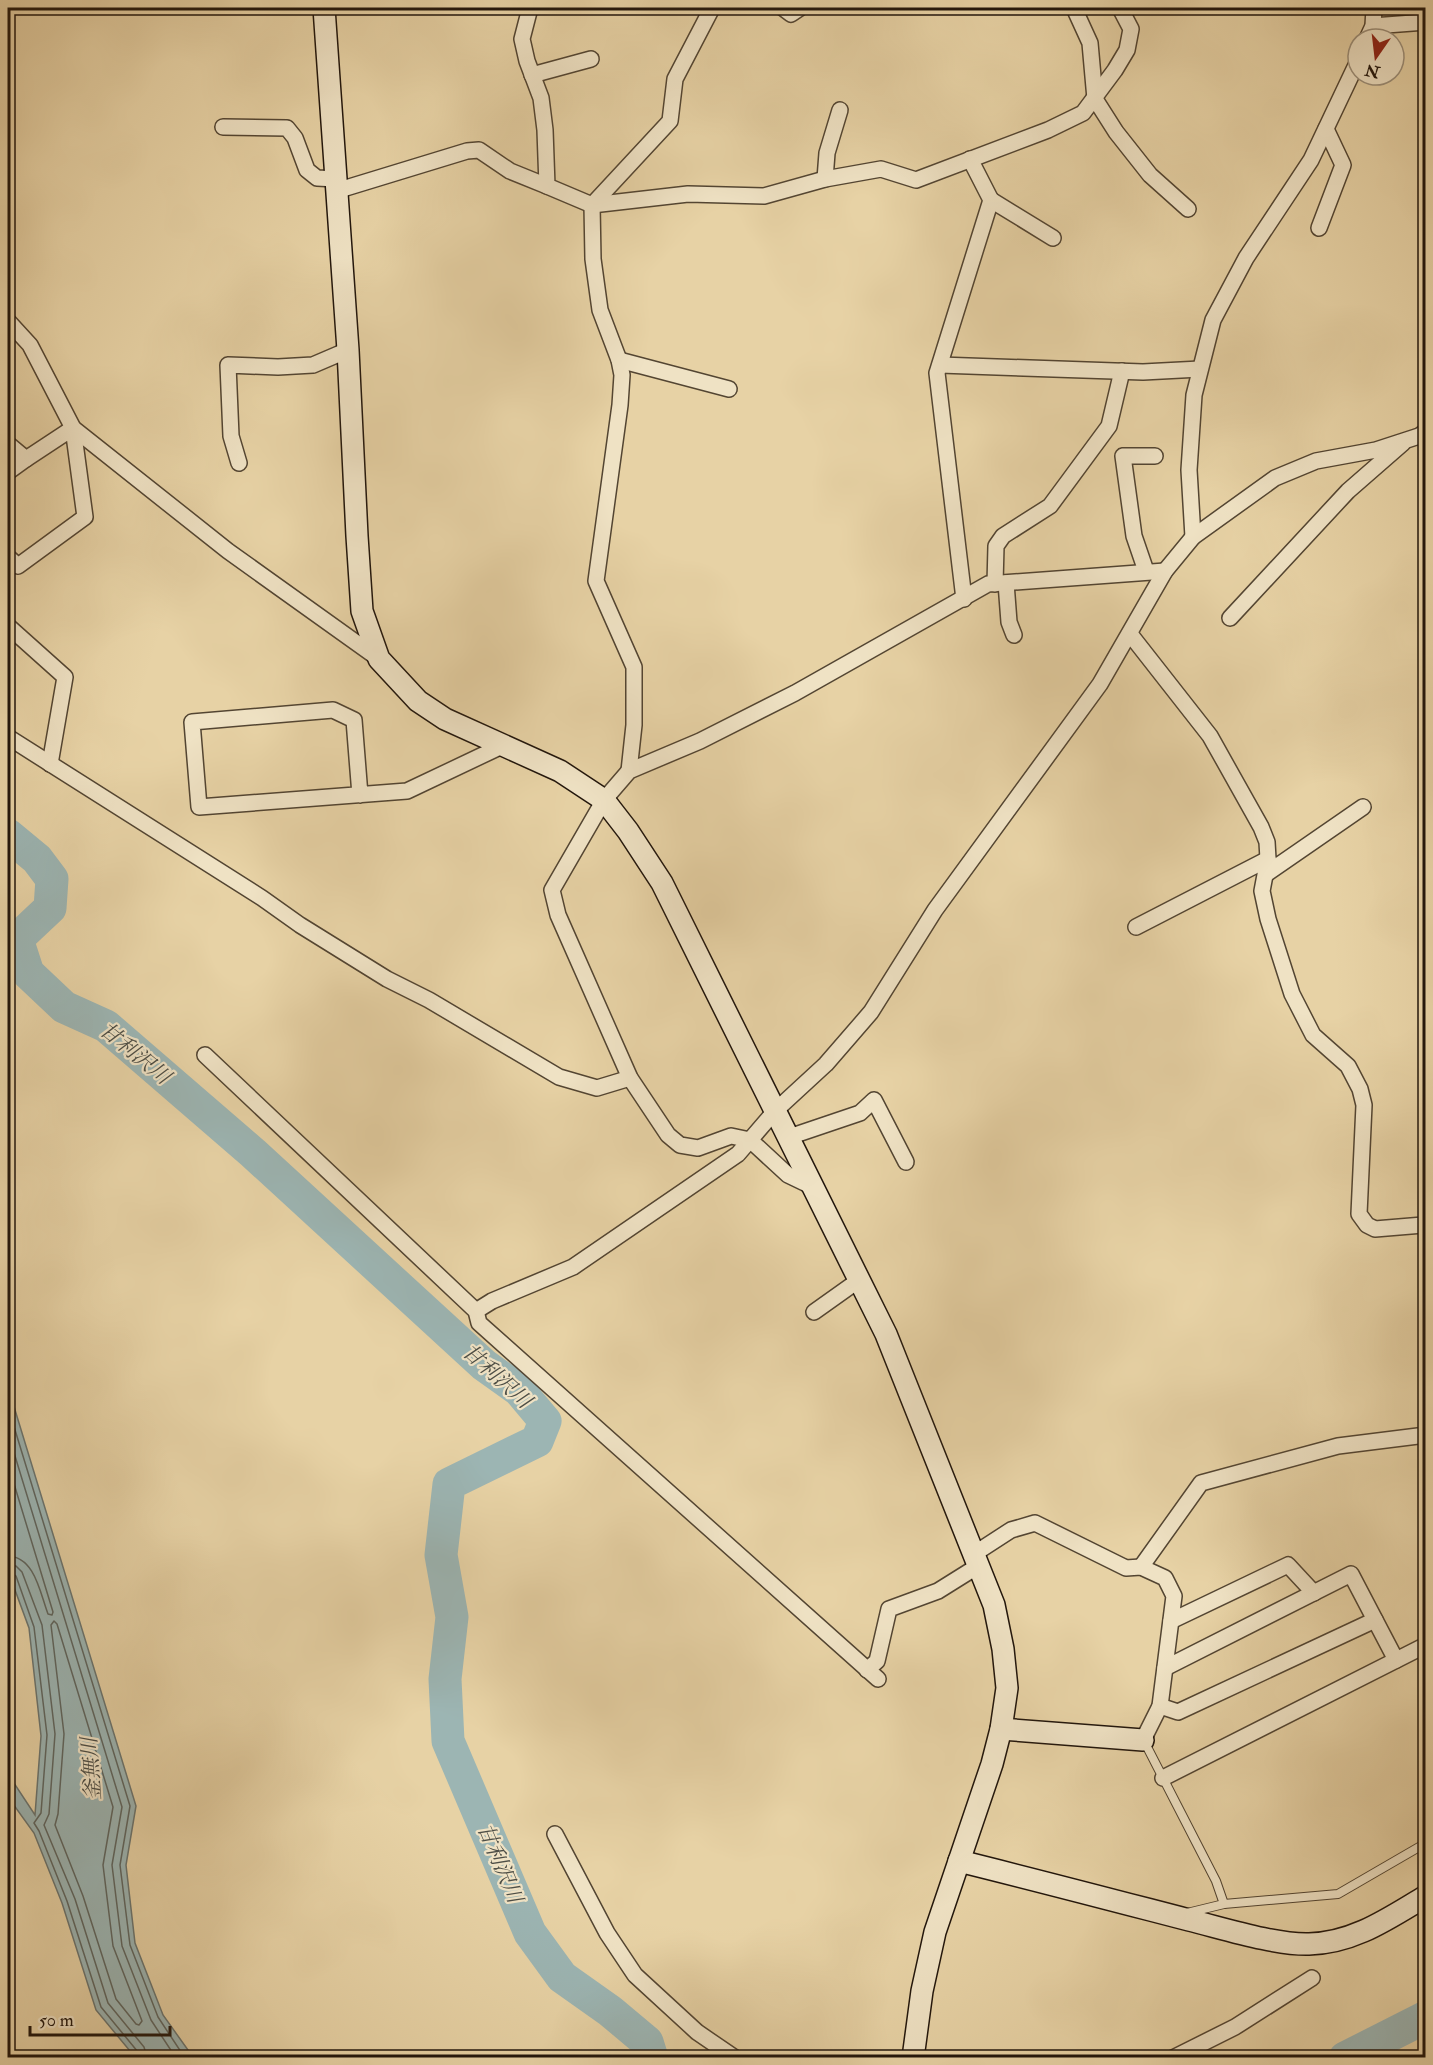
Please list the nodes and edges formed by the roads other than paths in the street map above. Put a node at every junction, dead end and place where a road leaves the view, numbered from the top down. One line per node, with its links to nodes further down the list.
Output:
1 (324, 8): 21 (street)
2 (530, 8): 13 (street)
3 (712, 8): 24 (street)
4 (783, 8): 5 (street)
5 (800, 8)
6 (1074, 8): 15 (street)
7 (1120, 8): 15 (street)
8 (1374, 8): 10 (street)
9 (1425, 22): 11 (street)
10 (1371, 27)
11 (1400, 27)
12 (591, 58): 13 (street)
13 (532, 75): 22 (street)
14 (1346, 86): 18 (street)
15 (1095, 99): 19 (street); 25 (street)
16 (840, 110): 20 (street)
17 (223, 127): 21 (street)
18 (1326, 129): 26 (street); 32 (street)
19 (970, 159): 20 (street); 23 (street)
20 (825, 179): 24 (street)
21 (336, 185): 22 (street); 29 (street)
22 (547, 186): 24 (street)
23 (992, 200): 27 (street); 31 (street)
24 (592, 205): 30 (street)
25 (1188, 209)
26 (1319, 228)
27 (1053, 238)
28 (8, 321): 35 (street)
29 (348, 351): 41 (street); 53 (street)
30 (619, 360): 34 (street); 57 (street)
31 (939, 365): 33 (street); 48 (street)
32 (1200, 369): 33 (street); 43 (street)
33 (1122, 371): 47 (street)
34 (729, 389)
35 (74, 428): 40 (street); 44 (street); 53 (street)
36 (1425, 431): 37 (street)
37 (1408, 440): 43 (street); 49 (street)
38 (8, 444): 40 (street)
39 (1155, 456): 45 (street)
40 (26, 459): 42 (street)
41 (239, 463)
42 (8, 472)
43 (1193, 537): 46 (street)
44 (8, 557)
45 (1146, 571): 46 (street); 47 (street)
46 (1166, 571): 51 (street)
47 (1000, 583): 48 (street); 52 (street)
48 (964, 598): 57 (street)
49 (1230, 618)
50 (8, 626): 56 (street)
51 (1130, 634): 61 (street); 65 (street)
52 (1014, 635)
53 (379, 659): 55 (street)
54 (8, 737): 56 (street)
55 (504, 745): 58 (street); 59 (street)
56 (50, 764): 64 (street)
57 (629, 771): 59 (street)
58 (360, 795): 58 (street)
59 (604, 800): 64 (street); 65 (street)
60 (1363, 807): 61 (street)
61 (1267, 866): 62 (street); 70 (street)
62 (1136, 927)
63 (205, 1055): 72 (street)
64 (630, 1078): 67 (street)
65 (776, 1111): 66 (street); 67 (street)
66 (789, 1137): 68 (street); 69 (street)
67 (750, 1140): 69 (street); 72 (street)
68 (906, 1162)
69 (813, 1186): 71 (street)
70 (1425, 1226)
71 (860, 1280): 73 (street); 75 (street)
72 (476, 1311): 75 (street)
73 (814, 1312)
74 (1425, 1435): 76 (street)
75 (976, 1560): 76 (street); 84 (street)
76 (1141, 1567): 79 (street)
77 (1314, 1593): 78 (street); 79 (street); 82 (street)
78 (1375, 1620): 81 (street); 83 (street)
79 (1171, 1621): 82 (street)
80 (1425, 1645): 81 (street)
81 (1396, 1660): 86 (street)
82 (1165, 1668): 83 (street)
83 (1160, 1706): 85 (street)
84 (1001, 1729): 85 (street); 89 (street)
85 (1143, 1740): 86 (lane)
86 (1162, 1778): 91 (lane)
87 (555, 1834): 94 (street)
88 (1425, 1843): 91 (lane)
89 (959, 1861): 92 (street); 95 (street)
90 (1425, 1896): 92 (street)
91 (1224, 1904): 92 (lane)
92 (1174, 1916)
93 (1312, 1978): 96 (street)
94 (735, 2058)
95 (913, 2058)
96 (1173, 2058)

